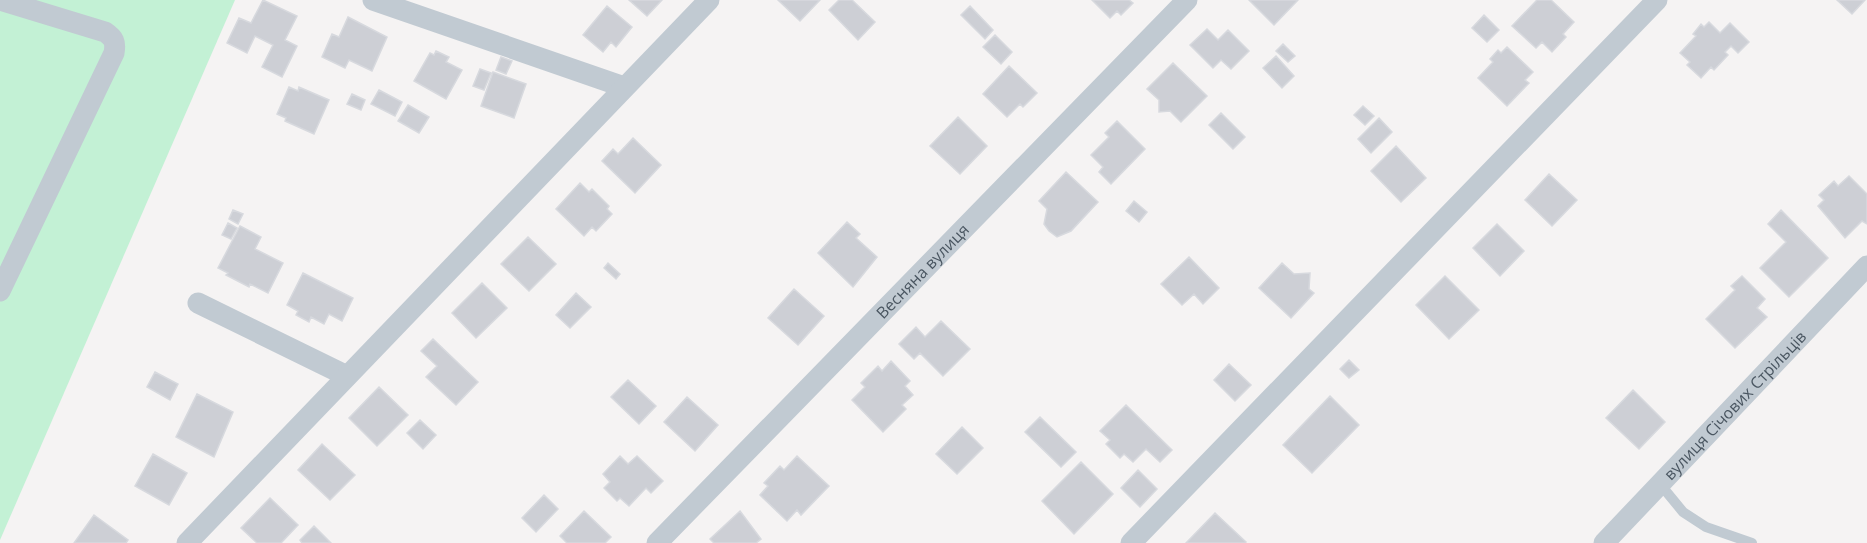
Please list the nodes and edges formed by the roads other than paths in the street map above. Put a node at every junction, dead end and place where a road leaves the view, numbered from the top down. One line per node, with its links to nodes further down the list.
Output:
1 (0, 0): 8 (street)
2 (373, 0): 6 (street)
3 (709, 0): 6 (street)
4 (1187, 0): 13 (street, Весняна вулиця)
5 (1657, 0): 14 (street)
6 (624, 87): 10 (street)
7 (1867, 266): 11 (street, вулиця Січових Стрільців)
8 (0, 291)
9 (198, 303): 10 (street)
10 (347, 376): 12 (street)
11 (1660, 484): 15 (street, вулиця Січових Стрільців); 16 (lane)
12 (187, 543)
13 (657, 543)
14 (1131, 543)
15 (1604, 543)
16 (1752, 543)

